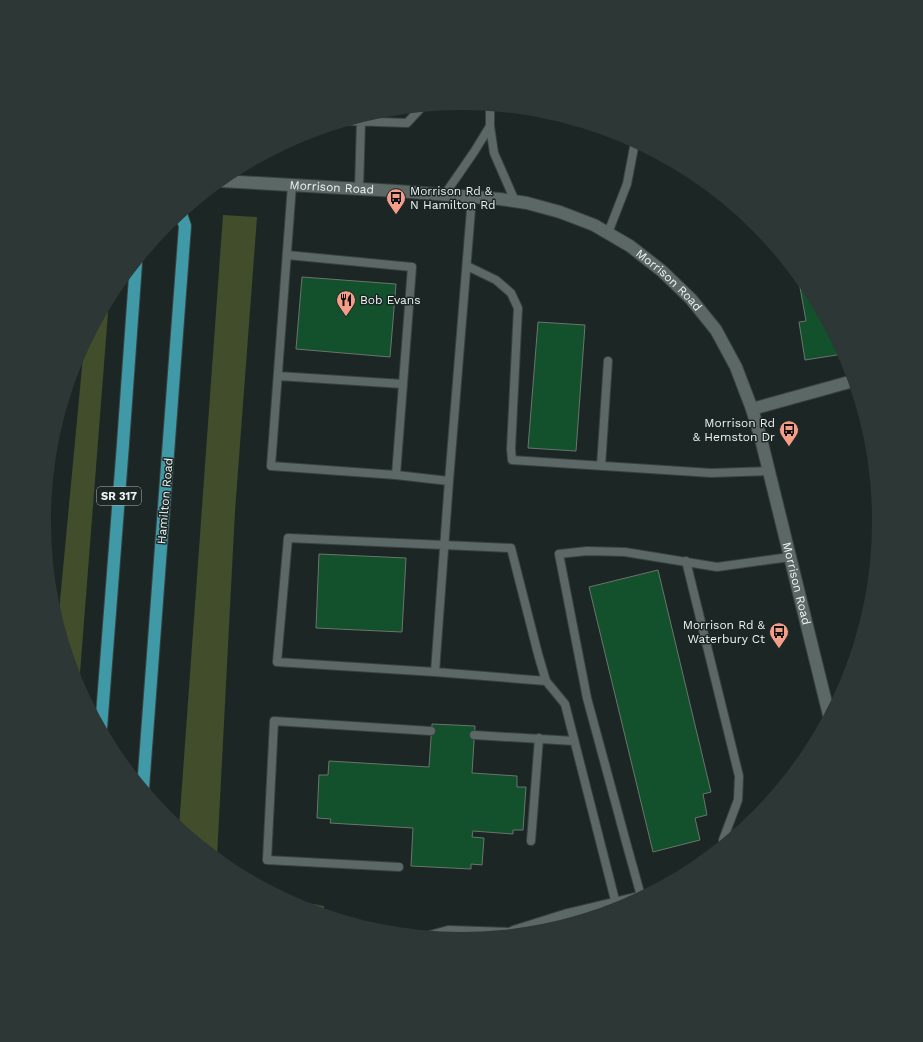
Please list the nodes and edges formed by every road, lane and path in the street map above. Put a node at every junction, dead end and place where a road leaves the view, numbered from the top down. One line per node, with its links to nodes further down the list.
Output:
1 (490, 111): 5 (lane)
2 (416, 113): 4 (lane)
3 (361, 122): 9 (lane)
4 (363, 122)
5 (490, 126): 10 (lane); 12 (lane)
6 (634, 149): 14 (lane)
7 (231, 182): 8 (main road, Morrison Road)
8 (292, 185): 9 (main road, Morrison Road); 15 (lane)
9 (358, 188): 10 (main road, Morrison Road)
10 (445, 194): 11 (main road, Morrison Road)
11 (472, 197): 12 (main road, Morrison Road); 16 (lane)
12 (515, 201): 14 (main road, Morrison Road)
13 (183, 220): 38 (main road, Hamilton Road)
14 (608, 233): 22 (main road, Morrison Road)
15 (286, 255): 19 (lane); 21 (lane)
16 (467, 266): 23 (lane); 26 (lane)
17 (135, 272): 33 (main road, SR 317)
18 (608, 360): 23 (lane)
19 (278, 376): 21 (lane); 25 (lane)
20 (848, 383): 22 (main road)
21 (403, 384): 25 (lane)
22 (752, 408): 24 (main road, Morrison Road)
23 (601, 466): 24 (lane)
24 (769, 471): 28 (main road, Morrison Road)
25 (396, 475): 26 (lane)
26 (449, 481): 27 (lane)
27 (445, 545): 30 (lane); 30 (lane); 31 (lane)
28 (790, 557): 29 (lane); 32 (main road, Morrison Road)
29 (686, 562): 39 (lane); 42 (lane)
30 (435, 672): 31 (lane)
31 (546, 681): 37 (lane)
32 (827, 708)
33 (102, 718)
34 (431, 731): 41 (lane)
35 (474, 735): 36 (lane)
36 (539, 738): 37 (lane); 40 (lane)
37 (574, 741): 43 (lane)
38 (144, 780)
39 (724, 836)
40 (531, 841)
41 (399, 867)
42 (640, 891)
43 (615, 901)
44 (581, 914): 45 (main road)
45 (538, 925)
46 (443, 931): 47 (lane)
47 (485, 931)

